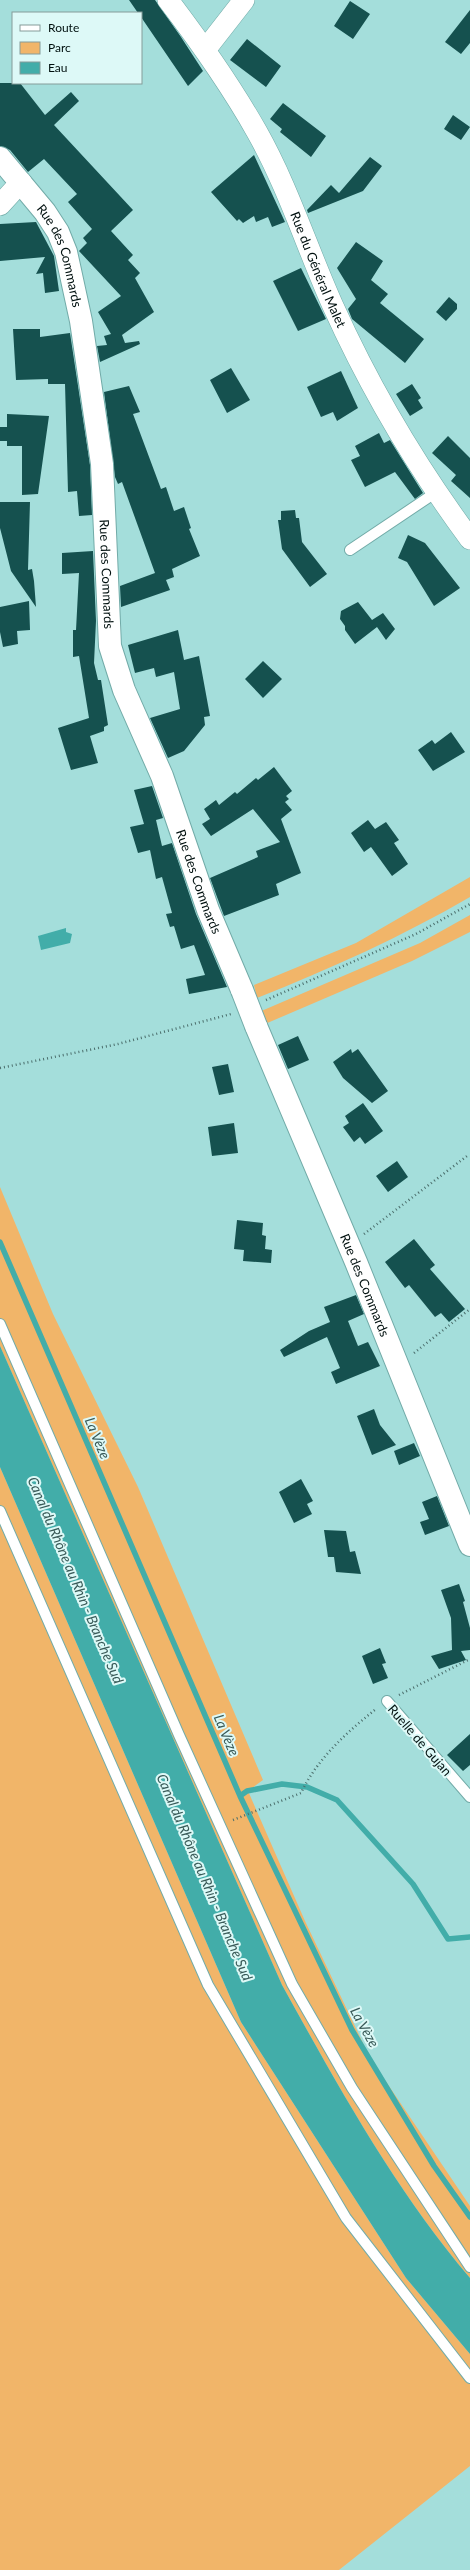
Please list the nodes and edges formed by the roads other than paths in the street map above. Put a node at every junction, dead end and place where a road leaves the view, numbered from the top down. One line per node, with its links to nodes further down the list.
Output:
1 (168, 0): 3 (street, Rue du Général Malet)
2 (244, 0): 3 (street)
3 (205, 50): 7 (street, Rue du Général Malet)
4 (0, 158): 5 (street, Rue des Commards)
5 (21, 182): 6 (street); 12 (street, Rue des Commards, bridge)
6 (0, 204)
7 (438, 491): 8 (street, Rue du Général Malet); 9 (lane)
8 (470, 539)
9 (350, 550)
10 (0, 1324): 15 (lane)
11 (0, 1511): 16 (lane)
12 (470, 1545)
13 (386, 1701): 14 (lane, Ruelle de Gujan)
14 (470, 1797)
15 (470, 2267)
16 (470, 2378)

